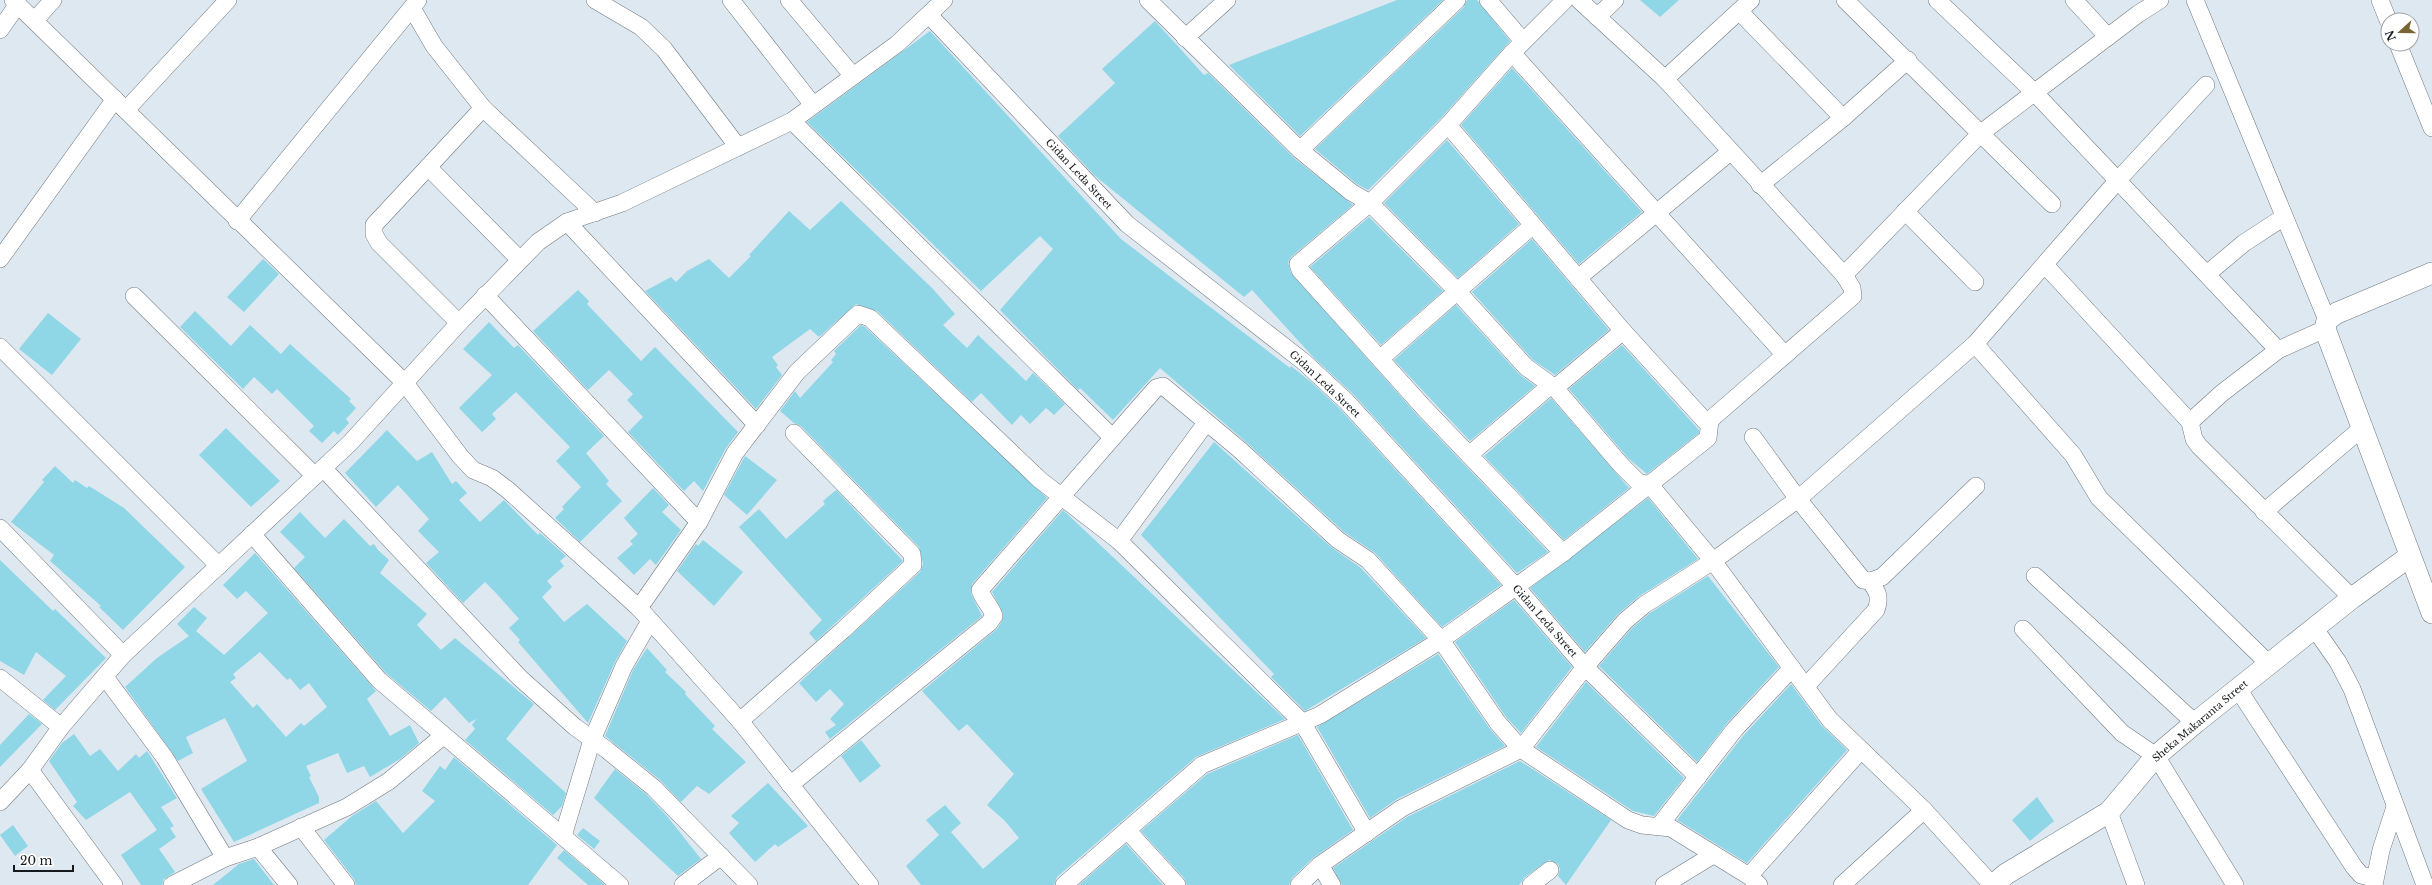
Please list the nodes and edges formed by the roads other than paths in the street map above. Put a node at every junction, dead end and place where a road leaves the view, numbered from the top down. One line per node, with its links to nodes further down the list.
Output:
1 (53, 0): 26 (street)
2 (228, 0): 37 (street)
3 (595, 0): 45 (street)
4 (731, 0): 38 (street)
5 (790, 0): 33 (street)
6 (944, 0): 24 (street)
7 (1148, 0): 29 (street)
8 (1227, 0): 29 (street)
9 (1457, 0): 46 (street)
10 (1488, 0): 30 (street)
11 (1565, 0): 30 (street)
12 (1579, 0): 25 (street)
13 (1615, 0): 25 (street)
14 (1845, 0): 32 (street)
15 (1937, 0): 36 (street)
16 (2074, 0): 28 (street)
17 (2160, 0): 28 (street)
18 (2196, 0): 56 (street)
19 (2380, 0): 23 (street)
20 (15, 2): 26 (street); 27 (street)
21 (415, 4): 39 (street); 57 (street)
22 (1745, 5): 34 (street); 40 (street)
23 (2385, 12)
24 (929, 15): 33 (street); 106 (street, Gidan Leda Street)
25 (1597, 17): 34 (street)
26 (34, 20): 37 (street)
27 (0, 30)
28 (2108, 37): 36 (street)
29 (1185, 38): 46 (street)
30 (1518, 47): 42 (street); 55 (street)
31 (2401, 52): 43 (street)
32 (1908, 60): 40 (street); 44 (street)
33 (854, 76): 38 (street)
34 (1665, 79): 47 (street)
35 (2206, 85): 49 (street)
36 (2034, 92): 44 (street); 49 (street)
37 (120, 104): 57 (street); 60 (street)
38 (813, 105): 41 (street)
39 (484, 108): 48 (street); 53 (street)
40 (1843, 118): 50 (street)
41 (792, 120): 45 (street); 87 (street)
42 (1448, 125): 51 (street); 59 (street)
43 (2432, 128)
44 (1981, 133): 52 (street); 54 (street)
45 (738, 147): 53 (street)
46 (1300, 150): 51 (street)
47 (1730, 152): 50 (street); 55 (street)
48 (428, 167): 61 (street); 71 (street)
49 (2118, 180): 62 (street); 64 (street)
50 (1760, 185): 65 (street)
51 (1370, 203): 68 (street); 78 (street)
52 (2052, 204)
53 (595, 212): 58 (street)
54 (1905, 212): 65 (street); 67 (street)
55 (1657, 214): 66 (street); 77 (street)
56 (2284, 217): 64 (street); 72 (street)
57 (237, 221): 79 (street)
58 (567, 222): 61 (street); 84 (street)
59 (1533, 225): 66 (street); 68 (street)
60 (0, 259)
61 (519, 259): 69 (street)
62 (2045, 265): 74 (street); 82 (street)
63 (2432, 273): 72 (street)
64 (2207, 274): 76 (street)
65 (1844, 275): 77 (street)
66 (1578, 278): 73 (street)
67 (1975, 282)
68 (1458, 292): 78 (street); 80 (street)
69 (485, 295): 71 (street); 96 (street)
70 (134, 296): 90 (street)
71 (458, 323): 79 (street)
72 (2326, 324): 76 (street); 85 (street)
73 (1623, 331): 80 (street); 81 (street)
74 (1975, 344): 94 (street); 115 (street)
75 (0, 347): 103 (street)
76 (2278, 350): 82 (street)
77 (1785, 355): 81 (street)
78 (1381, 358): 89 (street)
79 (404, 382): 90 (street); 108 (street)
80 (1553, 387): 89 (street); 91 (street)
81 (1710, 420): 91 (street)
82 (2190, 422): 95 (street)
83 (1206, 423): 87 (street); 99 (street); 113 (street)
84 (756, 425): 93 (street); 96 (street)
85 (2362, 428): 95 (street); 101 (street)
86 (794, 433): 122 (street)
87 (1112, 437): 93 (street)
88 (1753, 437): 94 (street)
89 (1469, 455): 100 (street)
90 (319, 472): 98 (street); 127 (street)
91 (1650, 485): 100 (street); 102 (street)
92 (1976, 486): 105 (street)
93 (1061, 496): 99 (street); 133 (street)
94 (1798, 499): 102 (street); 105 (street)
95 (2264, 512): 107 (street)
96 (699, 522): 108 (street)
97 (0, 528): 114 (street)
98 (252, 534): 103 (street); 126 (street)
99 (1119, 541): 123 (street)
100 (1563, 553): 106 (street)
101 (2410, 556): 107 (street, Sheka Makaranta Street); 109 (street)
102 (1713, 561): 116 (street); 117 (street)
103 (219, 566): 114 (street)
104 (2035, 576): 124 (street)
105 (1870, 581): 120 (street)
106 (1516, 587): 113 (street); 116 (street, Gidan Leda Street)
107 (2352, 598): 112 (street, Sheka Makaranta Street)
108 (639, 608): 110 (street)
109 (2432, 613)
110 (650, 621): 122 (street); 127 (street)
111 (2023, 629): 130 (street)
112 (2315, 629): 115 (street, Sheka Makaranta Street); 135 (street)
113 (1441, 640): 123 (street); 128 (street)
114 (123, 655): 118 (street)
115 (2268, 663): 121 (street, Sheka Makaranta Street)
116 (1585, 667): 128 (street); 132 (street, Gidan Leda Street)
117 (1792, 668): 120 (street); 132 (street)
118 (105, 677): 125 (street); 146 (street)
119 (3, 686): 125 (street)
120 (1806, 686): 129 (street)
121 (2238, 689): 124 (street, Sheka Makaranta Street); 150 (street)
122 (740, 721): 133 (street)
123 (1302, 722): 140 (street); 141 (street)
124 (2195, 723): 130 (street, Sheka Makaranta Street)
125 (61, 727): 131 (street)
126 (443, 736): 139 (street); 142 (street)
127 (592, 740): 142 (street); 145 (street)
128 (1522, 749): 138 (street); 141 (street)
129 (1861, 750): 136 (street); 149 (street)
130 (2156, 756): 137 (street, Sheka Makaranta Street); 168 (street)
131 (30, 770): 134 (street); 152 (street)
132 (1698, 777): 138 (street)
133 (790, 785): 159 (street)
134 (0, 802)
135 (2395, 808): 150 (street); 169 (street)
136 (1924, 810): 151 (street); 166 (street)
137 (2109, 812): 151 (street, Sheka Makaranta Street); 167 (street)
138 (1659, 826): 144 (street)
139 (301, 827): 143 (street); 155 (street)
140 (1127, 830): 160 (street); 161 (street)
141 (1367, 832): 147 (street)
142 (563, 836): 156 (street)
143 (258, 847): 146 (street); 154 (street)
144 (1713, 855): 149 (street); 165 (street)
145 (721, 856): 157 (street); 158 (street)
146 (225, 858): 153 (street)
147 (1320, 864): 162 (street); 163 (street)
148 (1550, 870): 164 (street)
149 (1754, 880)
150 (2374, 881)
151 (2001, 882)
152 (114, 885)
153 (172, 885)
154 (289, 885)
155 (346, 885)
156 (620, 885)
157 (683, 885)
158 (749, 885)
159 (870, 885)
160 (1064, 885)
161 (1177, 885)
162 (1299, 885)
163 (1332, 885)
164 (1531, 885)
165 (1664, 885)
166 (1842, 885)
167 (2136, 885)
168 (2235, 885)
169 (2425, 885)

